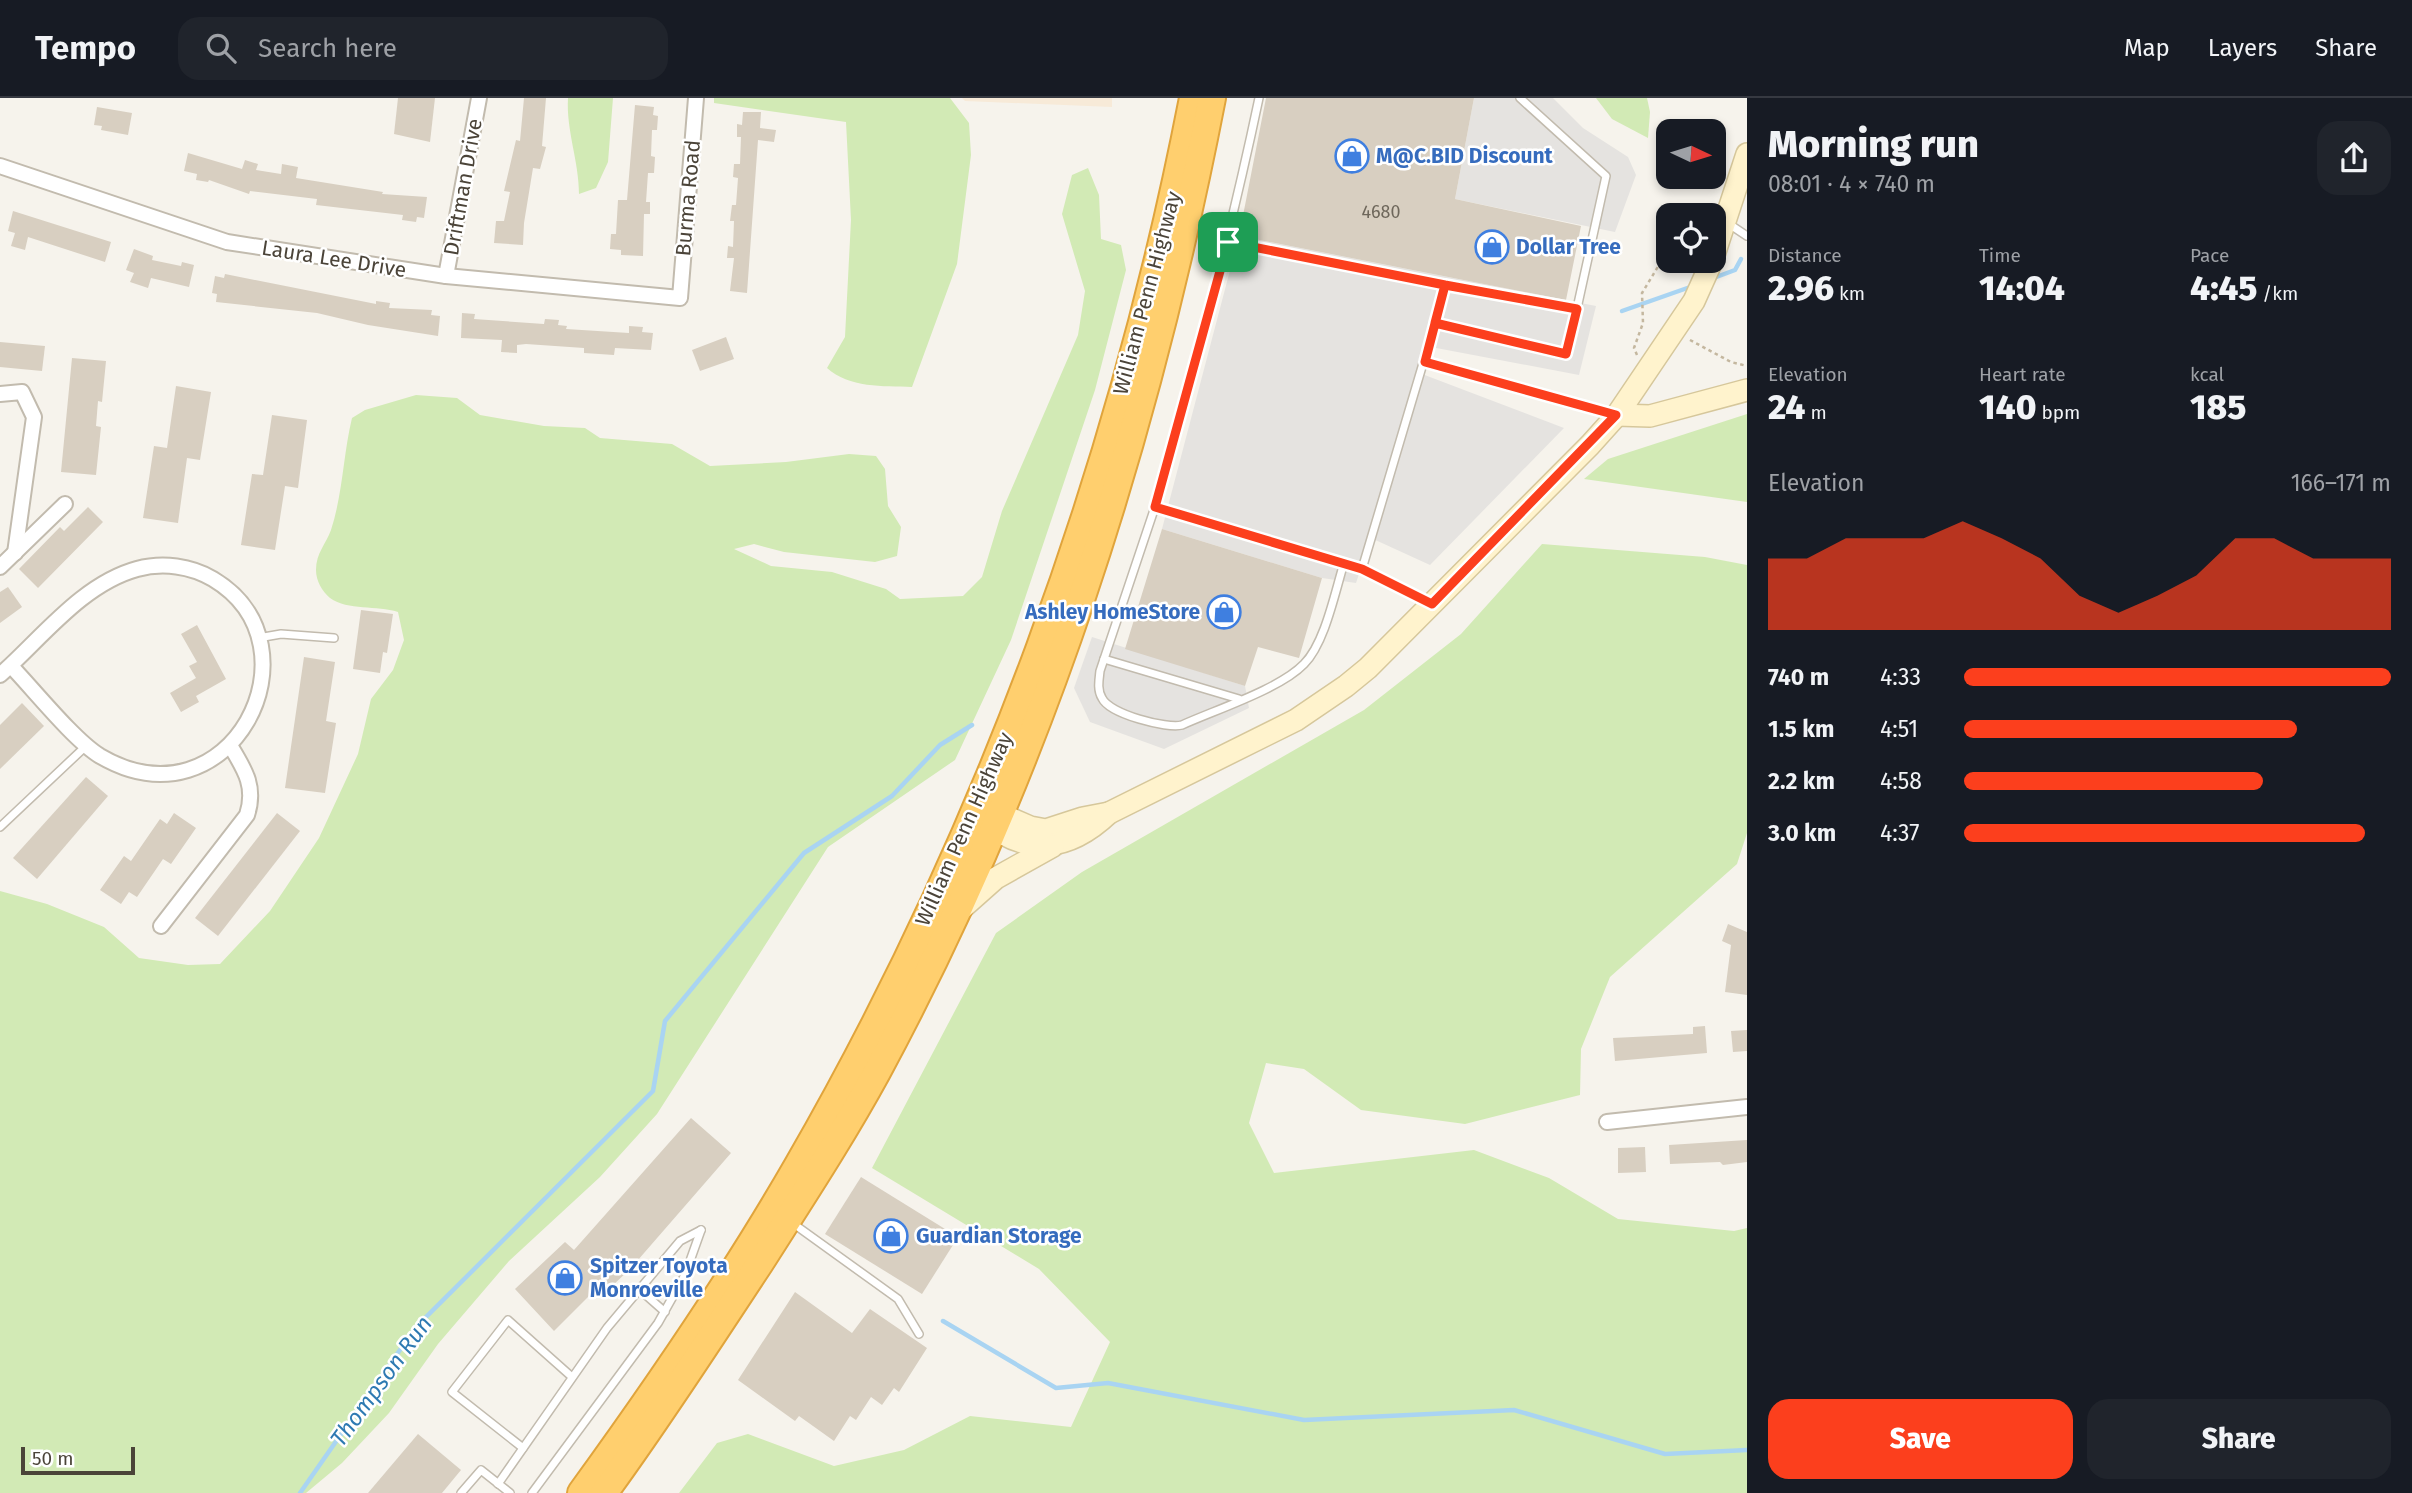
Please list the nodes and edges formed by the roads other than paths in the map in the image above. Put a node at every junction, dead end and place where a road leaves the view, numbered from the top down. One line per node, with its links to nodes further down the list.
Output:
1 (479, 98): 13 (street, Driftman Drive)
2 (696, 98): 15 (street, Burma Road)
3 (1193, 98): 37 (highway, William Penn Highway)
4 (1212, 98): 37 (highway, William Penn Highway)
5 (1259, 98): 11 (lane)
6 (1520, 98): 16 (lane)
7 (1747, 154): 9 (main road)
8 (0, 166): 13 (street, Laura Lee Drive)
9 (1726, 222): 10 (lane)
10 (1747, 236)
11 (1228, 242): 14 (lane); 23 (lane)
12 (1707, 273): 21 (main road)
13 (446, 276): 15 (street, Laura Lee Drive)
14 (1445, 285): 16 (lane); 17 (lane)
15 (680, 298)
16 (1577, 309): 17 (lane)
17 (1435, 323): 18 (lane)
18 (1425, 362): 21 (lane); 27 (lane)
19 (1747, 390): 21 (main road)
20 (0, 394): 24 (street)
21 (1616, 415): 28 (main road)
22 (65, 505): 24 (street)
23 (1155, 507): 25 (lane); 31 (lane)
24 (15, 553): 26 (street)
25 (1344, 564): 27 (lane); 33 (lane)
26 (0, 568)
27 (1362, 569): 28 (lane)
28 (1432, 604): 36 (main road)
29 (258, 638): 30 (lane); 32 (street); 35 (street)
30 (334, 638)
31 (1104, 659): 33 (lane); 33 (lane)
32 (5, 671): 34 (street)
33 (1239, 699)
34 (87, 745): 35 (street); 38 (lane)
35 (230, 747): 41 (street)
36 (1109, 813): 37 (main road); 39 (main road)
37 (989, 818): 39 (main road); 40 (highway, William Penn Highway); 54 (highway, William Penn Highway)
38 (0, 827)
39 (1058, 844): 40 (main road)
40 (956, 914): 44 (highway, William Penn Highway)
41 (161, 926)
42 (1747, 1107): 43 (street)
43 (1608, 1122)
44 (788, 1219): 47 (lane); 55 (highway, William Penn Highway)
45 (639, 1289): 46 (lane); 46 (lane); 48 (lane)
46 (665, 1312): 53 (lane)
47 (919, 1334)
48 (572, 1377): 49 (lane); 49 (lane)
49 (523, 1448): 50 (lane)
50 (498, 1483): 51 (lane); 52 (lane)
51 (461, 1493)
52 (510, 1493)
53 (532, 1493)
54 (582, 1493)
55 (604, 1493)

